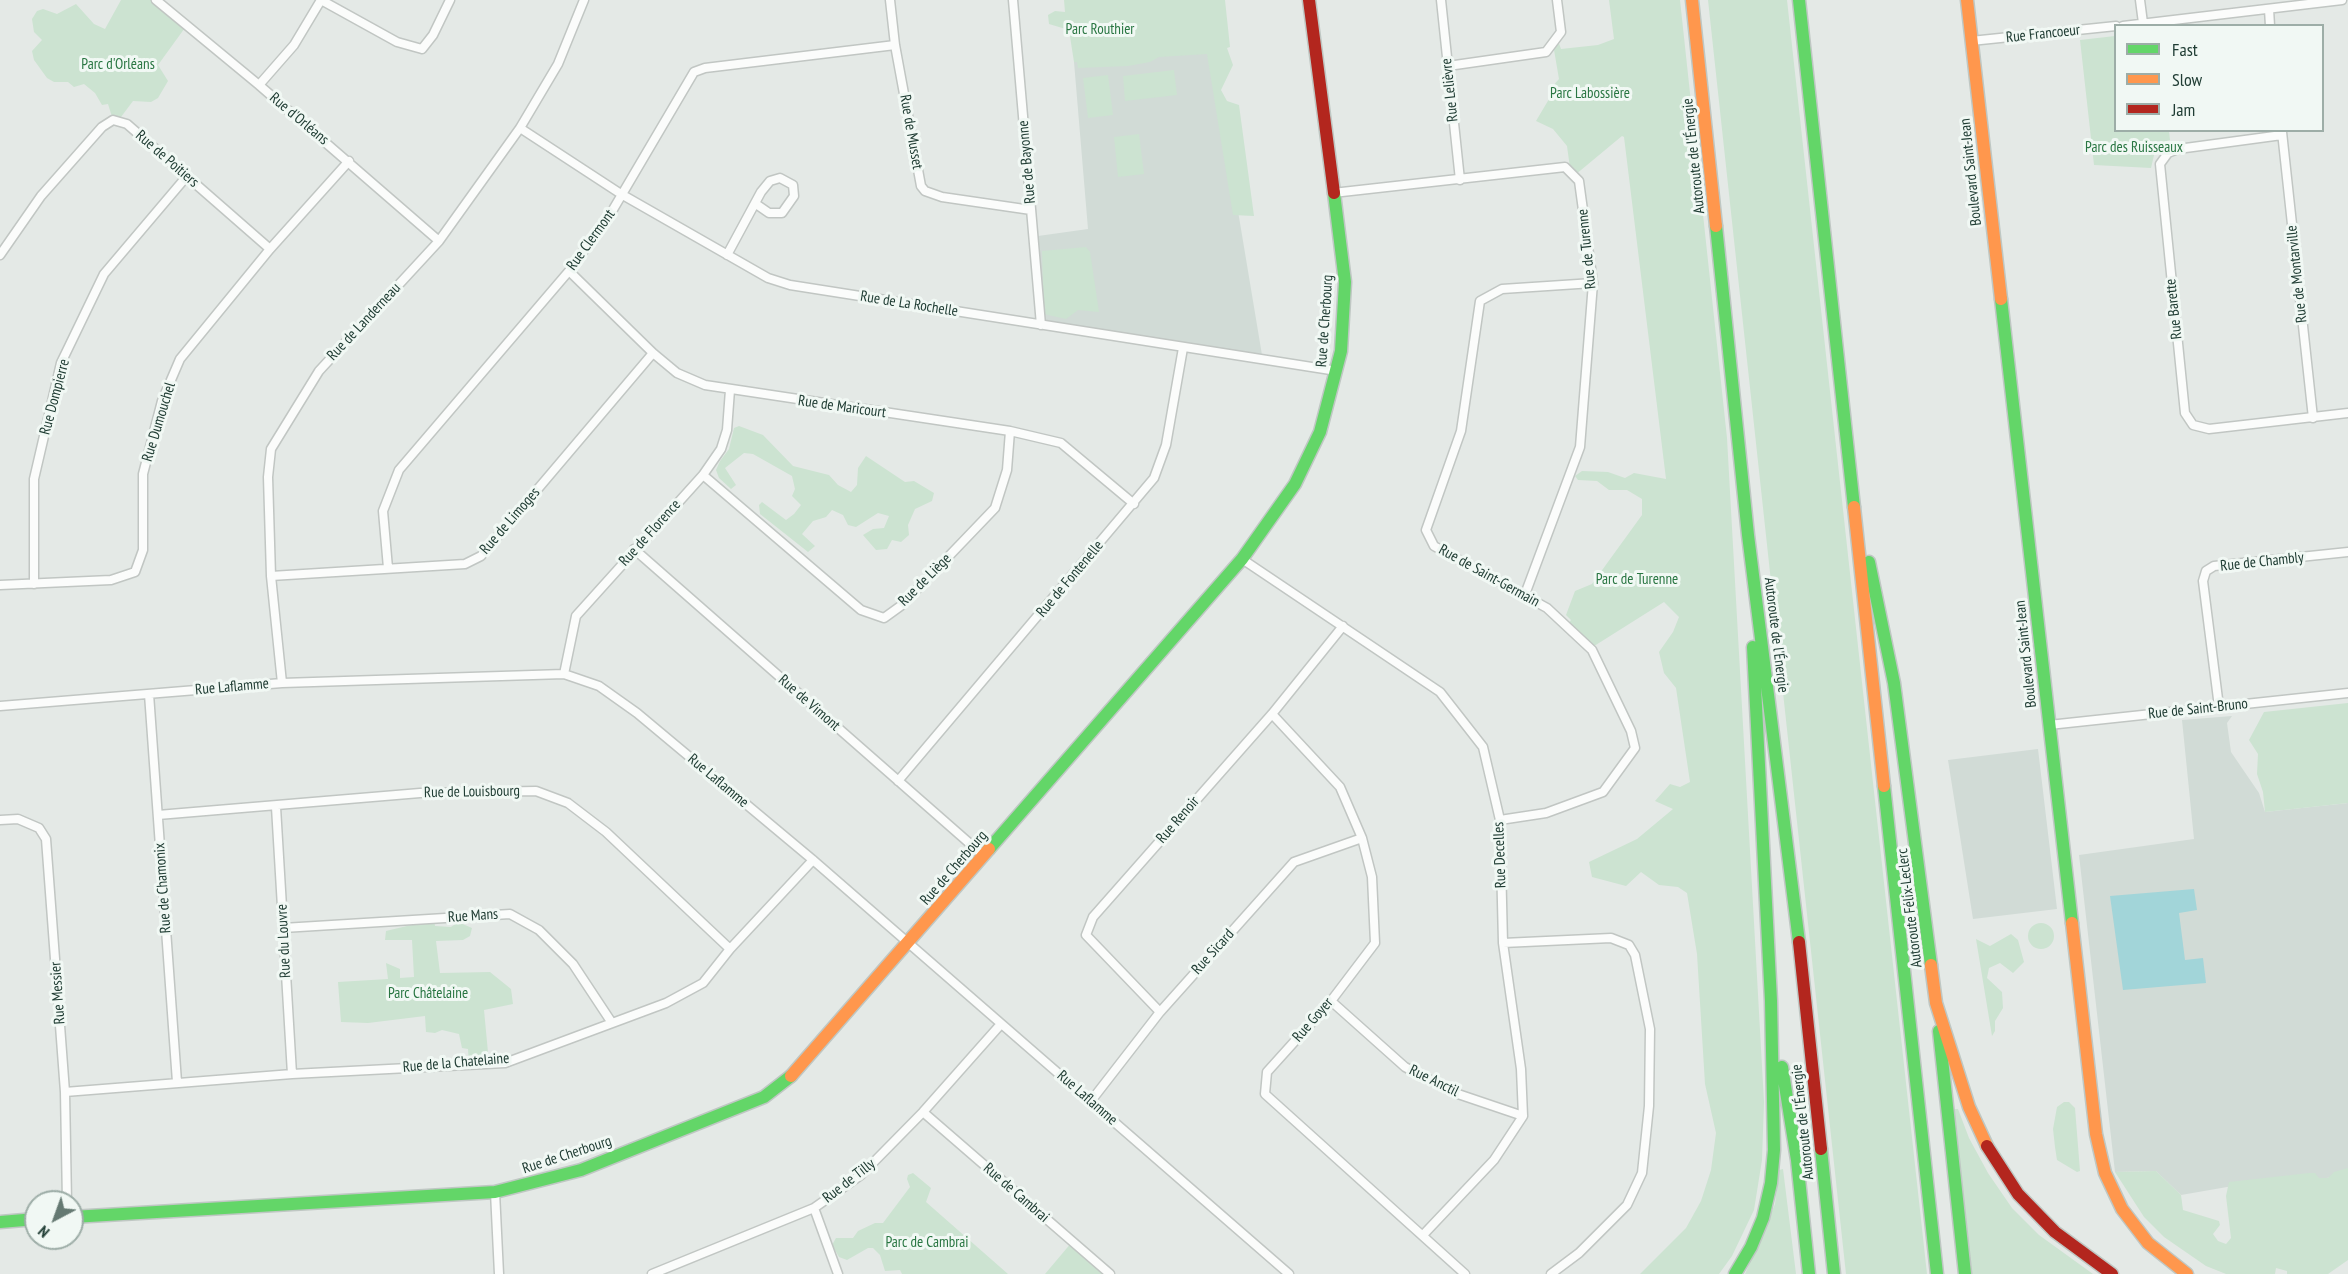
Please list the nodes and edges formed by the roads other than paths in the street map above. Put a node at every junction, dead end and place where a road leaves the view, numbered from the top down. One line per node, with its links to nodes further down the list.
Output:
1 (156, 0): 23 (street, Rue d'Orléans)
2 (321, 0): 3 (street); 23 (street)
3 (450, 0)
4 (584, 0): 24 (street, Rue de Landerneau)
5 (890, 0): 21 (street, Rue de Musset)
6 (1013, 0): 32 (street, Rue de Bayonne)
7 (1309, 0): 29 (main road, Rue de Cherbourg)
8 (1441, 0): 22 (street, Rue Lelièvre)
9 (1557, 0): 22 (street)
10 (1692, 0): 50 (main road, Autoroute de l'Énergie)
11 (1799, 0): 48 (main road)
12 (1966, 0): 20 (main road, Boulevard Saint-Jean)
13 (2140, 0): 16 (street)
14 (2342, 0): 15 (street)
15 (2269, 9): 16 (street); 18 (street)
16 (2143, 23): 17 (street)
17 (2136, 24)
18 (2270, 24)
19 (2114, 26): 20 (street, Rue Francoeur)
20 (1971, 41): 67 (main road, Boulevard Saint-Jean)
21 (896, 45): 30 (street, Rue Clermont); 32 (street, Rue de Musset)
22 (1448, 66): 28 (street, Rue Lelièvre)
23 (259, 85): 26 (street, Rue d'Orléans)
24 (520, 128): 30 (street, Rue de La Rochelle); 33 (street, Rue de Landerneau)
25 (2282, 133): 45 (street, Rue de Montarville); 45 (street, Rue Barette)
26 (349, 161): 33 (street, Rue d'Orléans); 34 (street, Rue Dumouchel)
27 (187, 176): 34 (street, Rue de Poitiers); 35 (street, Rue de Poitiers); 56 (street, Rue Dompierre)
28 (1460, 180): 29 (street, Rue de Turenne); 38 (street, Rue de Turenne)
29 (1333, 193): 42 (main road, Rue de Cherbourg)
30 (621, 194): 36 (street, Rue de La Rochelle); 37 (street, Rue Clermont)
31 (756, 204): 31 (street); 36 (street)
32 (1031, 210): 39 (street, Rue de Bayonne)
33 (439, 241): 55 (street, Rue de Landerneau)
34 (270, 249): 56 (street, Rue Dumouchel)
35 (0, 255)
36 (727, 255): 39 (street, Rue de La Rochelle)
37 (569, 271): 41 (street, Rue de Maricourt); 54 (street, Rue Clermont)
38 (1593, 283): 58 (street, Rue de Turenne); 58 (street, Rue de Saint-Germain)
39 (1041, 325): 40 (street, Rue de La Rochelle)
40 (1183, 348): 42 (street, Rue de La Rochelle); 49 (street, Rue de Fontenelle)
41 (653, 353): 43 (street, Rue de Maricourt); 54 (street, Rue de Limoges)
42 (1337, 371): 53 (main road, Rue de Cherbourg)
43 (730, 390): 46 (street, Rue de Maricourt); 47 (street, Rue de Florence)
44 (2348, 413): 45 (street, Rue Barette)
45 (2313, 418)
46 (1010, 431): 47 (street, Rue de Liège); 49 (street, Rue de Maricourt)
47 (703, 475): 51 (street, Rue de Florence)
48 (1851, 482): 82 (main road, Autoroute Félix-Leclerc); 109 (main road)
49 (1134, 504): 68 (street, Rue de Fontenelle)
50 (1748, 535): 81 (main road); 108 (main road, Autoroute de l'Énergie)
51 (634, 549): 60 (street, Rue de Florence); 68 (street, Rue de Vimont)
52 (2348, 552): 65 (street, Rue de Chambly)
53 (1242, 560): 59 (street, Rue Decelles); 74 (main road, Rue de Cherbourg)
54 (388, 568): 55 (street, Rue de Limoges)
55 (272, 576): 61 (street, Rue de Landerneau)
56 (34, 584): 57 (street, Rue Dumouchel)
57 (0, 585)
58 (1524, 597): 72 (street, Rue de Saint-Germain)
59 (1343, 626): 66 (street, Rue Renoir); 72 (street, Rue Decelles)
60 (564, 674): 61 (street, Rue Laflamme); 75 (street, Rue Laflamme)
61 (282, 683): 63 (street, Rue Laflamme)
62 (2348, 693): 65 (street, Rue de Saint-Bruno)
63 (149, 694): 64 (street, Rue Laflamme); 70 (street, Rue de Chamonix)
64 (0, 706)
65 (2219, 707): 67 (street, Rue de Saint-Bruno)
66 (1272, 714): 73 (street, Rue Goyer); 83 (street, Rue Renoir)
67 (2049, 725): 112 (main road, Boulevard Saint-Jean)
68 (898, 782): 74 (street, Rue de Vimont)
69 (276, 807): 70 (street, Rue de Louisbourg); 76 (street, Rue du Louvre); 79 (street, Rue de Louisbourg)
70 (158, 815): 87 (street, Rue de Chamonix)
71 (0, 820): 88 (street, Rue Messier)
72 (1500, 820): 77 (street, Rue Decelles)
73 (1362, 838): 80 (street, Rue Goyer); 83 (street, Rue Sicard)
74 (984, 856): 78 (main road, Rue de Cherbourg)
75 (813, 860): 78 (street, Rue Laflamme); 79 (street, Rue de la Chatelaine)
76 (283, 928): 84 (street, Rue Mans); 86 (street, Rue du Louvre)
77 (1503, 943): 91 (street, Rue Decelles); 105 (street)
78 (909, 944): 85 (street, Rue Laflamme); 93 (main road, Rue de Cherbourg)
79 (730, 949): 84 (street, Rue de la Chatelaine)
80 (1331, 1001): 91 (street, Rue Anctil); 98 (street, Rue Goyer)
81 (1771, 1001): 106 (main road); 107 (main road)
82 (1936, 1003): 110 (main road); 111 (main road, Autoroute Félix-Leclerc)
83 (1160, 1012): 89 (street, Rue Sicard)
84 (612, 1023): 86 (street, Rue de la Chatelaine)
85 (1001, 1024): 89 (street, Rue Laflamme); 90 (street, Rue de Tilly)
86 (292, 1074): 87 (street, Rue de la Chatelaine)
87 (177, 1082): 88 (street, Rue de la Chatelaine)
88 (65, 1092): 92 (street, Rue Messier)
89 (1090, 1101): 103 (street, Rue Laflamme)
90 (923, 1112): 94 (street, Rue de Tilly); 102 (street, Rue de Cambrai)
91 (1523, 1116): 98 (street)
92 (67, 1190)
93 (495, 1192): 95 (main road, Rue de Cherbourg); 99 (street)
94 (814, 1208): 100 (street, Rue de Tilly); 101 (street)
95 (84, 1216)
96 (24, 1220): 97 (main road)
97 (0, 1222)
98 (1423, 1235): 104 (street, Rue Goyer)
99 (499, 1274)
100 (652, 1274)
101 (838, 1274)
102 (1110, 1274)
103 (1289, 1274)
104 (1465, 1274)
105 (1551, 1274)
106 (1735, 1274)
107 (1809, 1274)
108 (1834, 1274)
109 (1937, 1274)
110 (1965, 1274)
111 (2112, 1274)
112 (2187, 1274)

